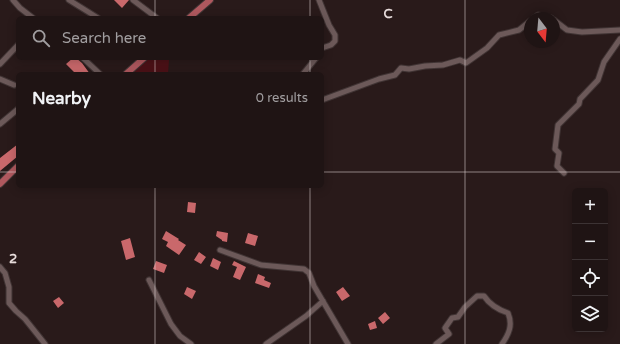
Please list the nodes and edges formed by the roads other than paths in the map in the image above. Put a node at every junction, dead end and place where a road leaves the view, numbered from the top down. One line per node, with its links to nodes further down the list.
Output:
1 (13, 0): 6 (street)
2 (69, 0): 7 (street)
3 (133, 0): 8 (street)
4 (210, 0): 9 (main road)
5 (319, 0): 15 (street)
6 (31, 16)
7 (95, 16)
8 (154, 16)
9 (191, 16)
10 (560, 25): 12 (street)
11 (524, 26): 25 (street)
12 (620, 30)
13 (620, 39): 29 (street)
14 (16, 47): 19 (street)
15 (324, 47)
16 (85, 60): 20 (street)
17 (142, 60): 21 (main road)
18 (314, 60): 22 (street)
19 (0, 64)
20 (98, 72)
21 (128, 72)
22 (306, 72)
23 (0, 78): 24 (street)
24 (14, 85)
25 (324, 99)
26 (16, 111): 27 (street)
27 (0, 124)
28 (16, 168): 30 (main road)
29 (564, 173)
30 (0, 184)
31 (220, 250): 34 (street)
32 (0, 267): 35 (street)
33 (149, 280): 36 (street)
34 (323, 301): 37 (street); 38 (street)
35 (45, 344)
36 (191, 344)
37 (266, 344)
38 (348, 344)
39 (436, 344): 40 (street)
40 (502, 344)

